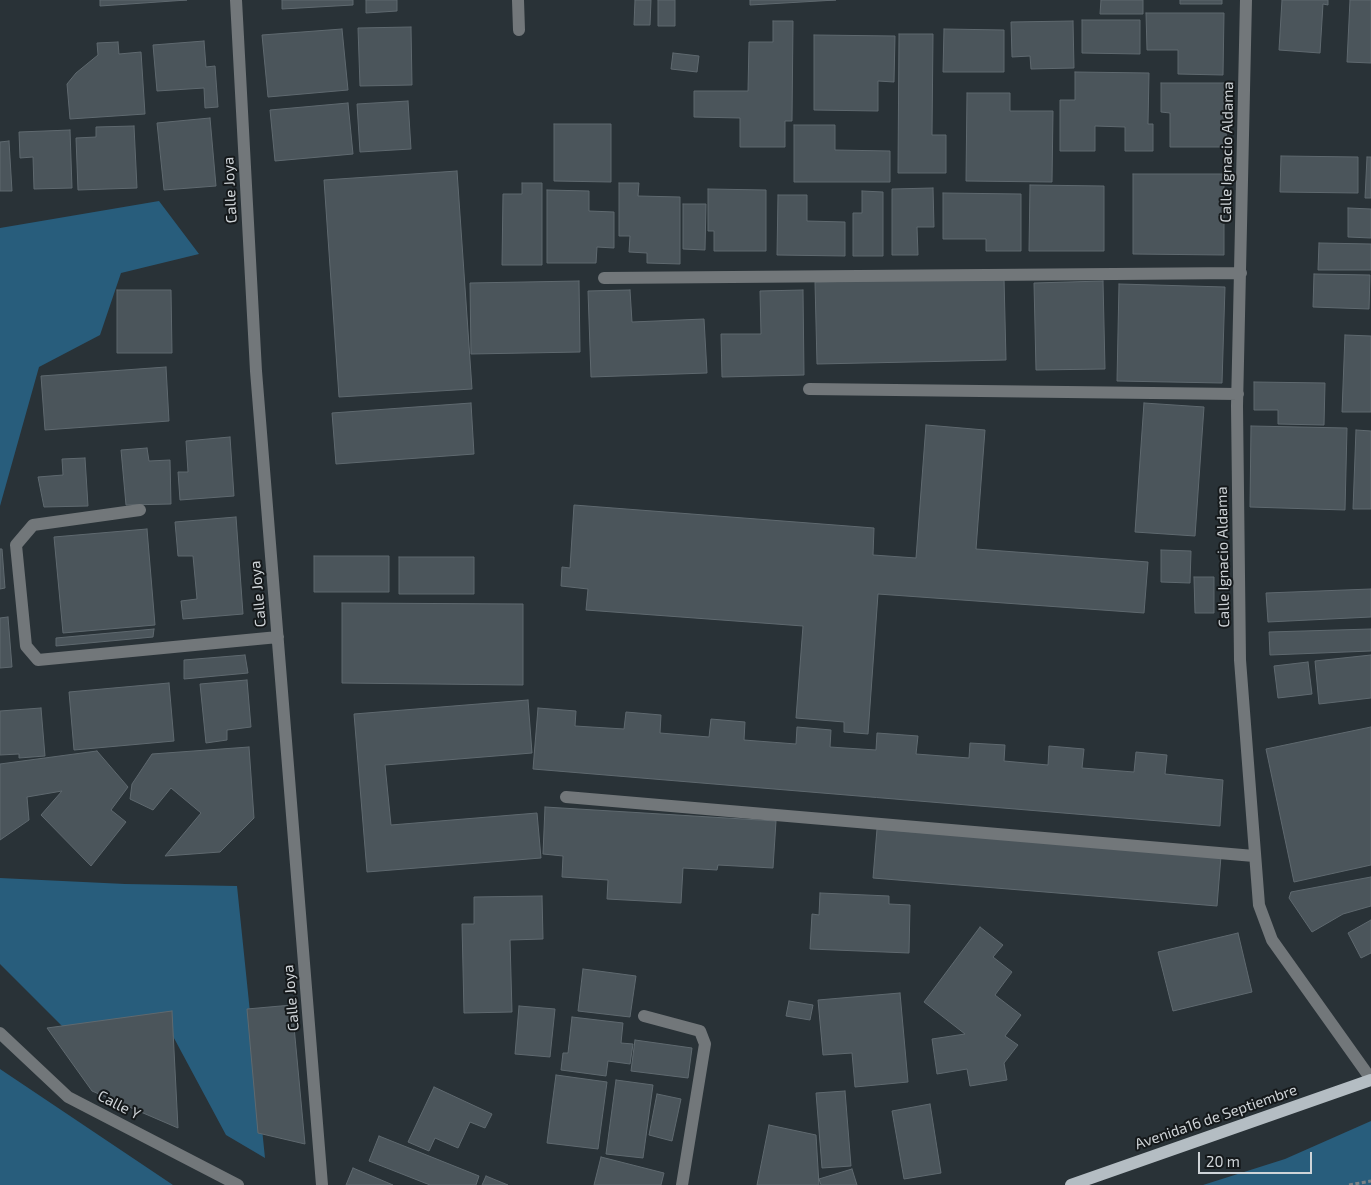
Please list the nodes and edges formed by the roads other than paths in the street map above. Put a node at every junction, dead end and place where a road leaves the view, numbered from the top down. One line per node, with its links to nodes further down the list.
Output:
1 (236, 0): 10 (street, Calle Joya)
2 (518, 0): 4 (street)
3 (1246, 0): 5 (street, Calle Ignacio Aldama)
4 (518, 30)
5 (1241, 273): 6 (street); 8 (street, Calle Ignacio Aldama)
6 (604, 278)
7 (809, 388): 8 (street)
8 (1238, 394): 12 (street, Calle Ignacio Aldama)
9 (140, 510): 10 (street)
10 (278, 637): 17 (street, Calle Joya)
11 (566, 797): 12 (street)
12 (1254, 856): 15 (street, Calle Ignacio Aldama)
13 (644, 1016): 18 (street)
14 (0, 1033): 16 (street, Calle Y)
15 (1371, 1080): 19 (main road, Avenida16 de Septiembre)
16 (238, 1185)
17 (322, 1185)
18 (682, 1185)
19 (1071, 1185)

